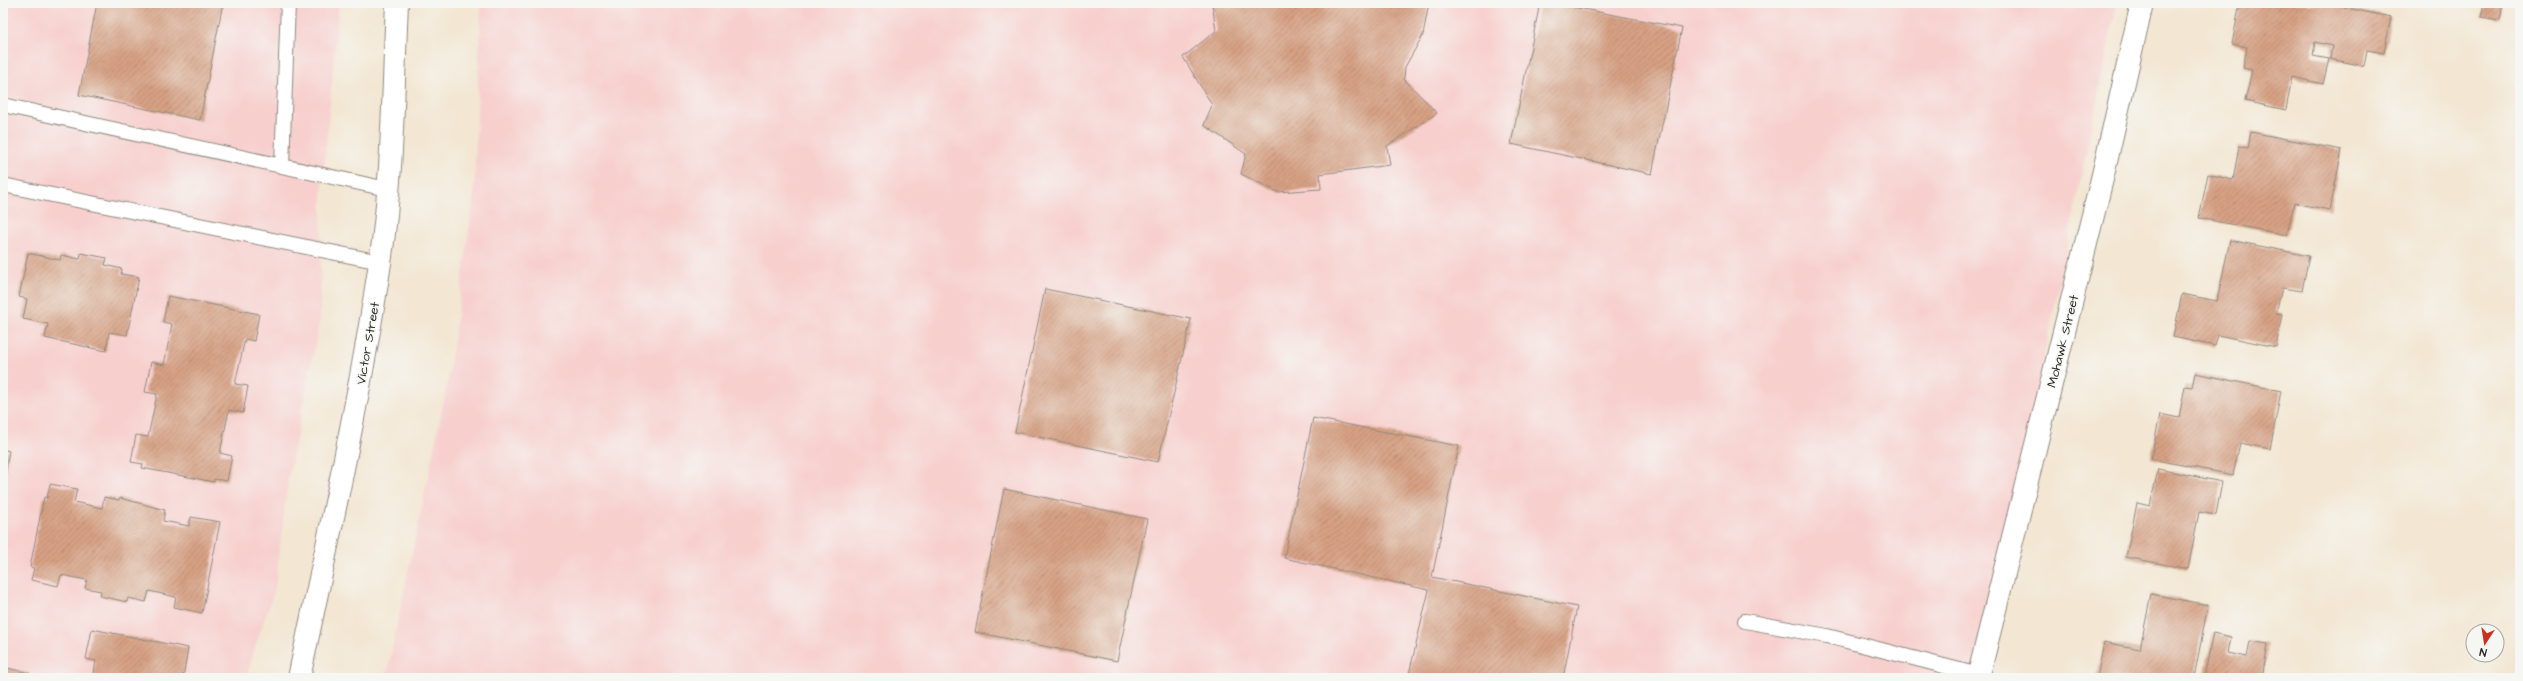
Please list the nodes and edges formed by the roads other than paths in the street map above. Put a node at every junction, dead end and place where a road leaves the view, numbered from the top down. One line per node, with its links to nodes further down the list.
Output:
1 (288, 3): 5 (lane)
2 (397, 3): 7 (street, Victor Street)
3 (2142, 3): 10 (street, Mohawk Street)
4 (3, 105): 5 (lane)
5 (282, 166): 7 (lane)
6 (3, 185): 8 (lane)
7 (387, 189): 8 (street, Victor Street)
8 (380, 262): 11 (street, Victor Street)
9 (1745, 621): 10 (lane)
10 (1979, 676)
11 (299, 678)

